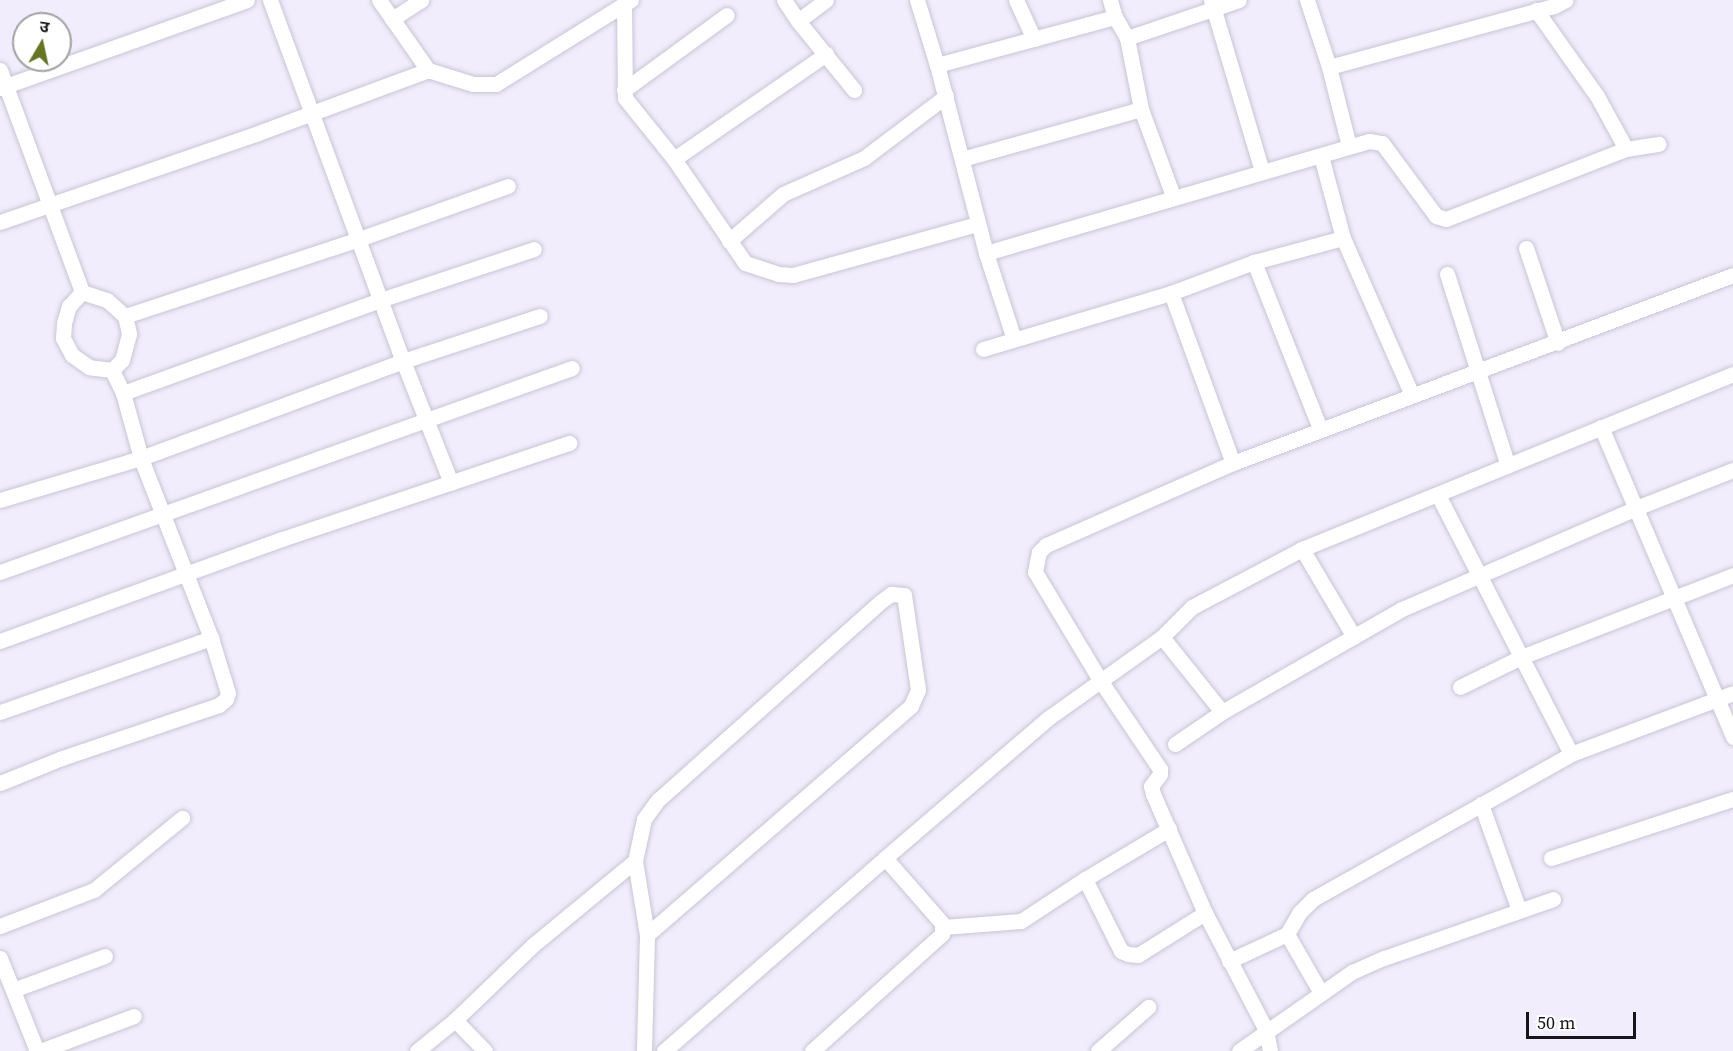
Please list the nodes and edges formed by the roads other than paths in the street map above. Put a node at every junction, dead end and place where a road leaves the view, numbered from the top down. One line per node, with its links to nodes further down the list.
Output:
1 (248, 0): 27 (street)
2 (270, 0): 32 (street)
3 (379, 0): 18 (street)
4 (421, 0): 18 (street)
5 (784, 0): 19 (street)
6 (826, 0): 19 (street)
7 (917, 0): 23 (street)
8 (1016, 0): 21 (street)
9 (1110, 0): 17 (street)
10 (1239, 0): 14 (street)
11 (1307, 0): 24 (street)
12 (1566, 0): 15 (street)
13 (628, 2): 26 (street); 28 (street)
14 (1212, 4): 20 (street); 39 (street)
15 (1536, 10): 24 (street); 35 (street)
16 (727, 15): 28 (street)
17 (1114, 17): 20 (street); 21 (street)
18 (392, 19): 26 (street)
19 (798, 21): 22 (street)
20 (1127, 38): 31 (street)
21 (1034, 39): 23 (street)
22 (826, 54): 29 (street); 37 (street)
23 (937, 65): 30 (street)
24 (1329, 67): 34 (street)
25 (0, 70): 27 (street)
26 (428, 70): 32 (street)
27 (3, 87): 42 (street)
28 (624, 90): 37 (street)
29 (854, 90)
30 (946, 96): 38 (street); 47 (street)
31 (1141, 109): 38 (street); 41 (street)
32 (311, 113): 42 (street); 46 (street)
33 (1659, 144): 35 (street)
34 (1349, 146): 35 (street); 36 (street)
35 (1626, 149)
36 (1321, 156): 39 (street); 45 (street)
37 (674, 159): 47 (street)
38 (962, 159): 44 (street)
39 (1262, 171): 41 (street)
40 (508, 186): 46 (street)
41 (1173, 196): 50 (street)
42 (51, 204): 43 (street); 54 (street)
43 (0, 222)
44 (977, 224): 47 (street); 50 (street)
45 (1342, 238): 51 (street); 68 (street)
46 (359, 239): 56 (street); 57 (street)
47 (729, 241)
48 (1526, 248): 60 (street)
49 (534, 249): 56 (street)
50 (986, 252): 59 (street)
51 (1254, 262): 55 (street); 71 (street)
52 (1448, 274): 65 (street)
53 (1733, 275): 60 (street)
54 (82, 292): 57 (street); 64 (street)
55 (1172, 293): 59 (street); 74 (street)
56 (380, 300): 62 (street); 67 (street)
57 (125, 316): 64 (street)
58 (540, 316): 62 (street)
59 (1014, 339): 61 (street)
60 (1558, 343): 65 (street)
61 (983, 349)
62 (403, 361): 69 (street); 73 (street)
63 (572, 368): 69 (street)
64 (112, 370): 67 (street)
65 (1477, 372): 68 (street); 75 (street)
66 (1733, 374): 70 (street)
67 (123, 393): 73 (street)
68 (1412, 395): 71 (street)
69 (425, 420): 77 (street); 81 (street)
70 (1601, 427): 75 (street); 80 (street)
71 (1320, 429): 74 (street)
72 (569, 444): 77 (street)
73 (141, 458): 79 (street); 81 (street)
74 (1233, 463): 93 (street)
75 (1508, 466): 78 (street)
76 (1733, 470): 80 (street)
77 (451, 483): 85 (street)
78 (1438, 495): 82 (street); 84 (street)
79 (0, 500)
80 (1636, 508): 84 (street); 87 (street)
81 (164, 513): 83 (street); 85 (street)
82 (1302, 549): 88 (street); 89 (street)
83 (0, 572)
84 (1480, 574): 89 (street); 92 (street)
85 (186, 575): 90 (street); 91 (street)
86 (1733, 575): 87 (street)
87 (1675, 597): 92 (street); 96 (street)
88 (1162, 637): 93 (street); 98 (street)
89 (1354, 637): 98 (street)
90 (210, 638): 97 (street); 102 (street)
91 (0, 641)
92 (1521, 657): 94 (street); 101 (street)
93 (1100, 680): 106 (street); 107 (street)
94 (1460, 687)
95 (1733, 693): 96 (street)
96 (1717, 698): 99 (street); 101 (street)
97 (0, 712)
98 (1222, 712): 100 (street)
99 (1733, 737)
100 (1175, 744)
101 (1571, 754): 104 (street)
102 (0, 783)
103 (1733, 799): 108 (street)
104 (1481, 804): 112 (street); 116 (street)
105 (182, 818): 114 (street)
106 (1169, 829): 110 (street); 113 (street)
107 (885, 858): 115 (street); 131 (street)
108 (1551, 858)
109 (635, 861): 117 (street); 117 (street); 125 (street)
110 (1084, 879): 113 (street); 115 (street)
111 (1553, 900): 112 (street)
112 (1519, 910): 122 (street)
113 (1205, 913): 120 (street)
114 (0, 926)
115 (943, 927): 132 (street)
116 (1287, 934): 120 (street); 122 (street)
117 (647, 935): 130 (street)
118 (105, 956): 121 (street)
119 (0, 958): 121 (street)
120 (1229, 961): 126 (street)
121 (14, 990): 127 (street)
122 (1321, 993): 126 (street)
123 (1148, 1007): 133 (street)
124 (134, 1016): 127 (street)
125 (455, 1020): 128 (street); 129 (street)
126 (1266, 1030): 134 (street); 135 (street)
127 (39, 1051)
128 (417, 1051)
129 (485, 1051)
130 (644, 1051)
131 (664, 1051)
132 (812, 1051)
133 (1098, 1051)
134 (1239, 1051)
135 (1270, 1051)

